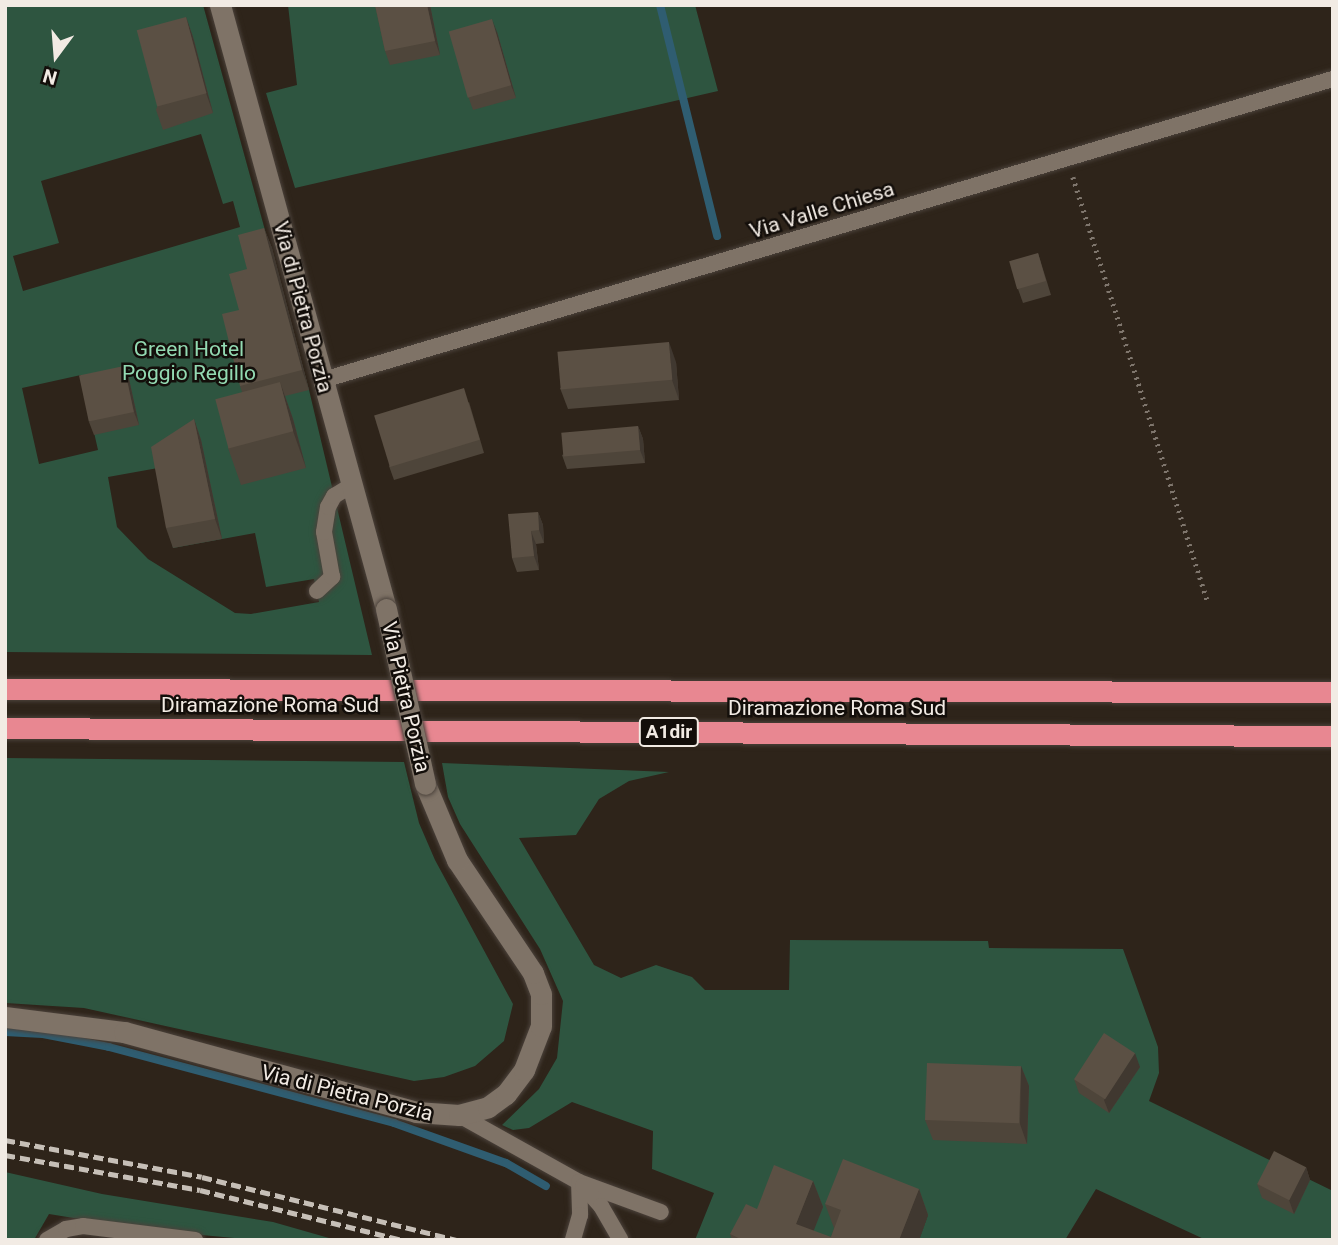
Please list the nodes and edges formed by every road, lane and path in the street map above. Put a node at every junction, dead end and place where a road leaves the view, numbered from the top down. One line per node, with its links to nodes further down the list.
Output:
1 (220, 5): 4 (street, Via di Pietra Porzia)
2 (1333, 79): 3 (lane, Via Valle Chiesa)
3 (1067, 158): 4 (lane, Via Valle Chiesa); 7 (path)
4 (323, 380): 5 (street, Via di Pietra Porzia)
5 (352, 485): 6 (lane); 8 (street, Via di Pietra Porzia)
6 (317, 591)
7 (1207, 600)
8 (386, 610): 13 (street, Via Pietra Porzia, bridge)
9 (5, 689): 10 (highway, Diramazione Roma Sud / A1dir)
10 (1333, 692)
11 (5, 728): 12 (highway, Diramazione Roma Sud / A1dir)
12 (1333, 736)
13 (425, 784): 15 (street, Via di Pietra Porzia)
14 (5, 1017): 15 (street, Via di Pietra Porzia)
15 (459, 1115): 16 (lane)
16 (579, 1182): 17 (lane); 18 (lane); 21 (lane)
17 (661, 1212)
18 (574, 1235)
19 (47, 1240): 20 (lane)
20 (195, 1240)
21 (621, 1240)

